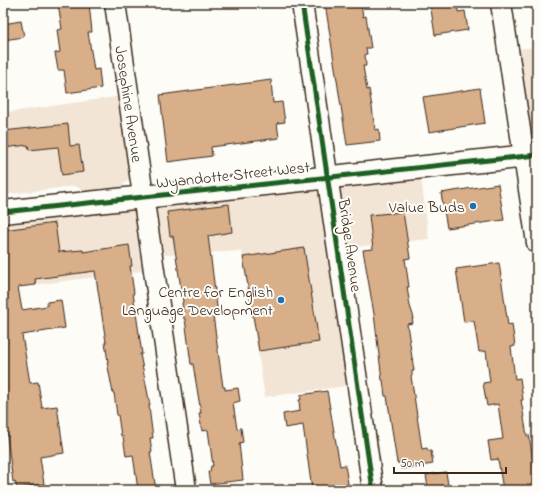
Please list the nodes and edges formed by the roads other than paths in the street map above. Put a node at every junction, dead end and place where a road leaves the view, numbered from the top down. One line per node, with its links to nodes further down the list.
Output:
1 (115, 3): 6 (street, Josephine Avenue)
2 (302, 3): 5 (street, Bridge Avenue)
3 (501, 3): 4 (street)
4 (530, 155): 5 (main road, Wyandotte Street West); 8 (street)
5 (328, 177): 6 (main road, Wyandotte Street West); 10 (street, Bridge Avenue)
6 (144, 197): 7 (main road, Wyandotte Street West); 9 (street, Josephine Avenue)
7 (3, 212)
8 (537, 243)
9 (186, 490)
10 (374, 490)

